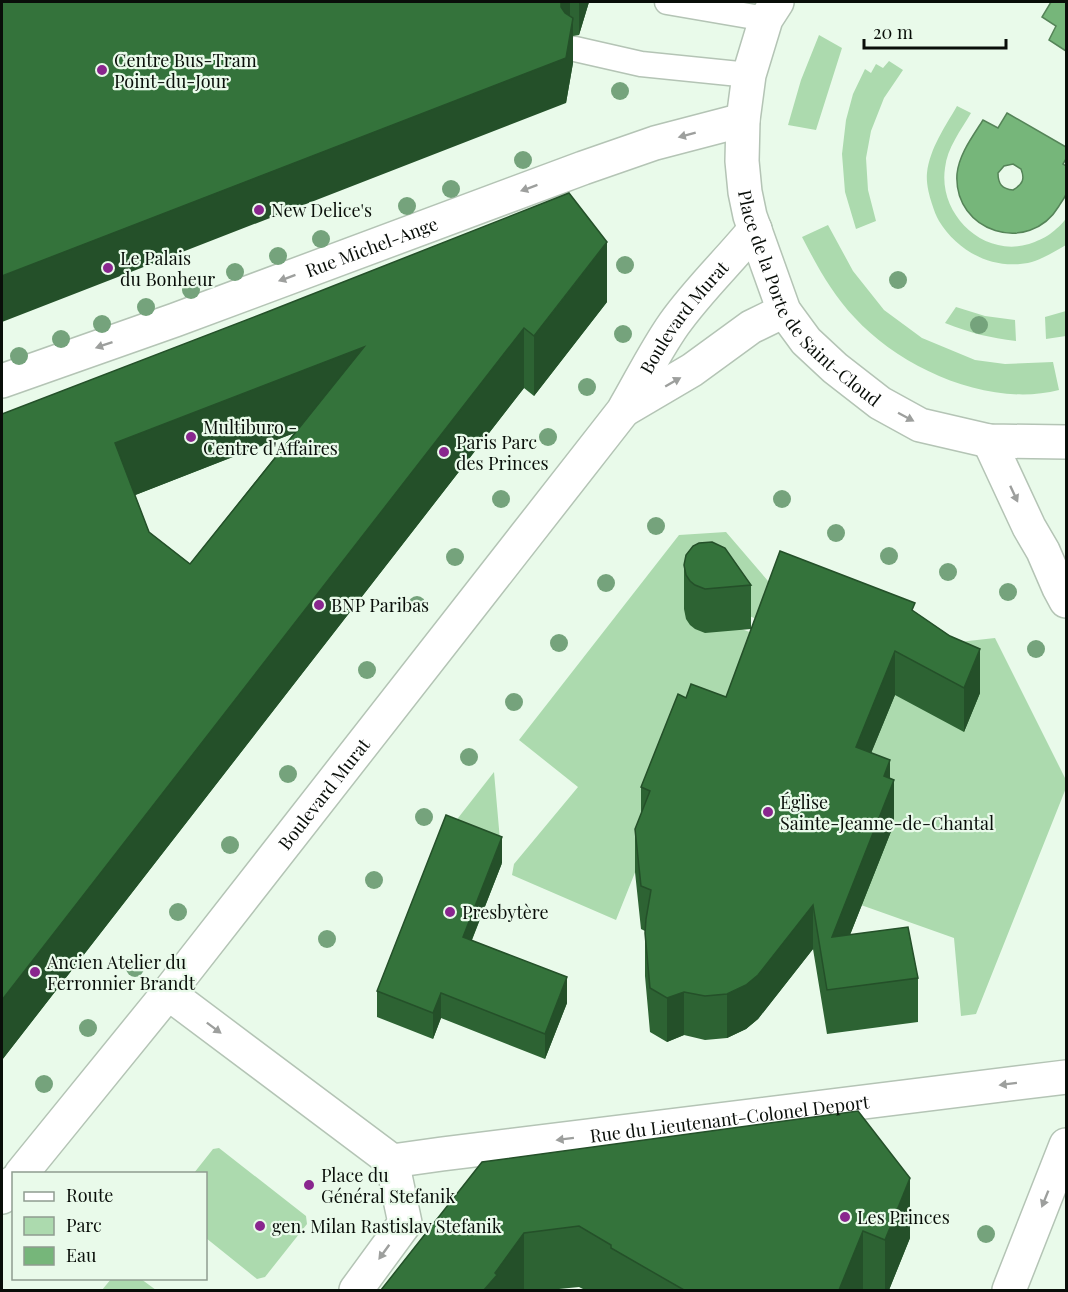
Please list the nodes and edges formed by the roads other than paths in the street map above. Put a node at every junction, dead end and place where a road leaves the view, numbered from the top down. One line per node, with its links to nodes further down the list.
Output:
1 (667, 2): 2 (lane)
2 (772, 10): 4 (main road, Place de la Porte de Saint-Cloud)
3 (576, 49): 4 (lane)
4 (749, 75): 5 (main road, Place de la Porte de Saint-Cloud)
5 (743, 120): 6 (main road, Place de la Porte de Saint-Cloud); 8 (main road, Rue Michel-Ange, one-way to 8)
6 (754, 229): 7 (main road, Place de la Porte de Saint-Cloud); 9 (main road, Boulevard Murat)
7 (784, 311): 9 (main road, Boulevard Murat, one-way to 7); 10 (main road, Place de la Porte de Saint-Cloud, one-way to 10)
8 (2, 381)
9 (623, 411): 13 (main road, Boulevard Murat)
10 (989, 441): 11 (main road, Place de la Porte de Saint-Cloud); 12 (main road, one-way to 12)
11 (1066, 442)
12 (1066, 601)
13 (168, 993): 16 (main road, one-way to 16); 17 (main road, Boulevard Murat)
14 (1066, 1077): 16 (main road, Rue du Lieutenant-Colonel Deport, one-way to 16)
15 (1066, 1144): 21 (main road, one-way to 21)
16 (392, 1161): 20 (main road, one-way to 20)
17 (22, 1172)
18 (12, 1184): 19 (main road)
19 (2, 1197)
20 (356, 1290)
21 (1009, 1290)

